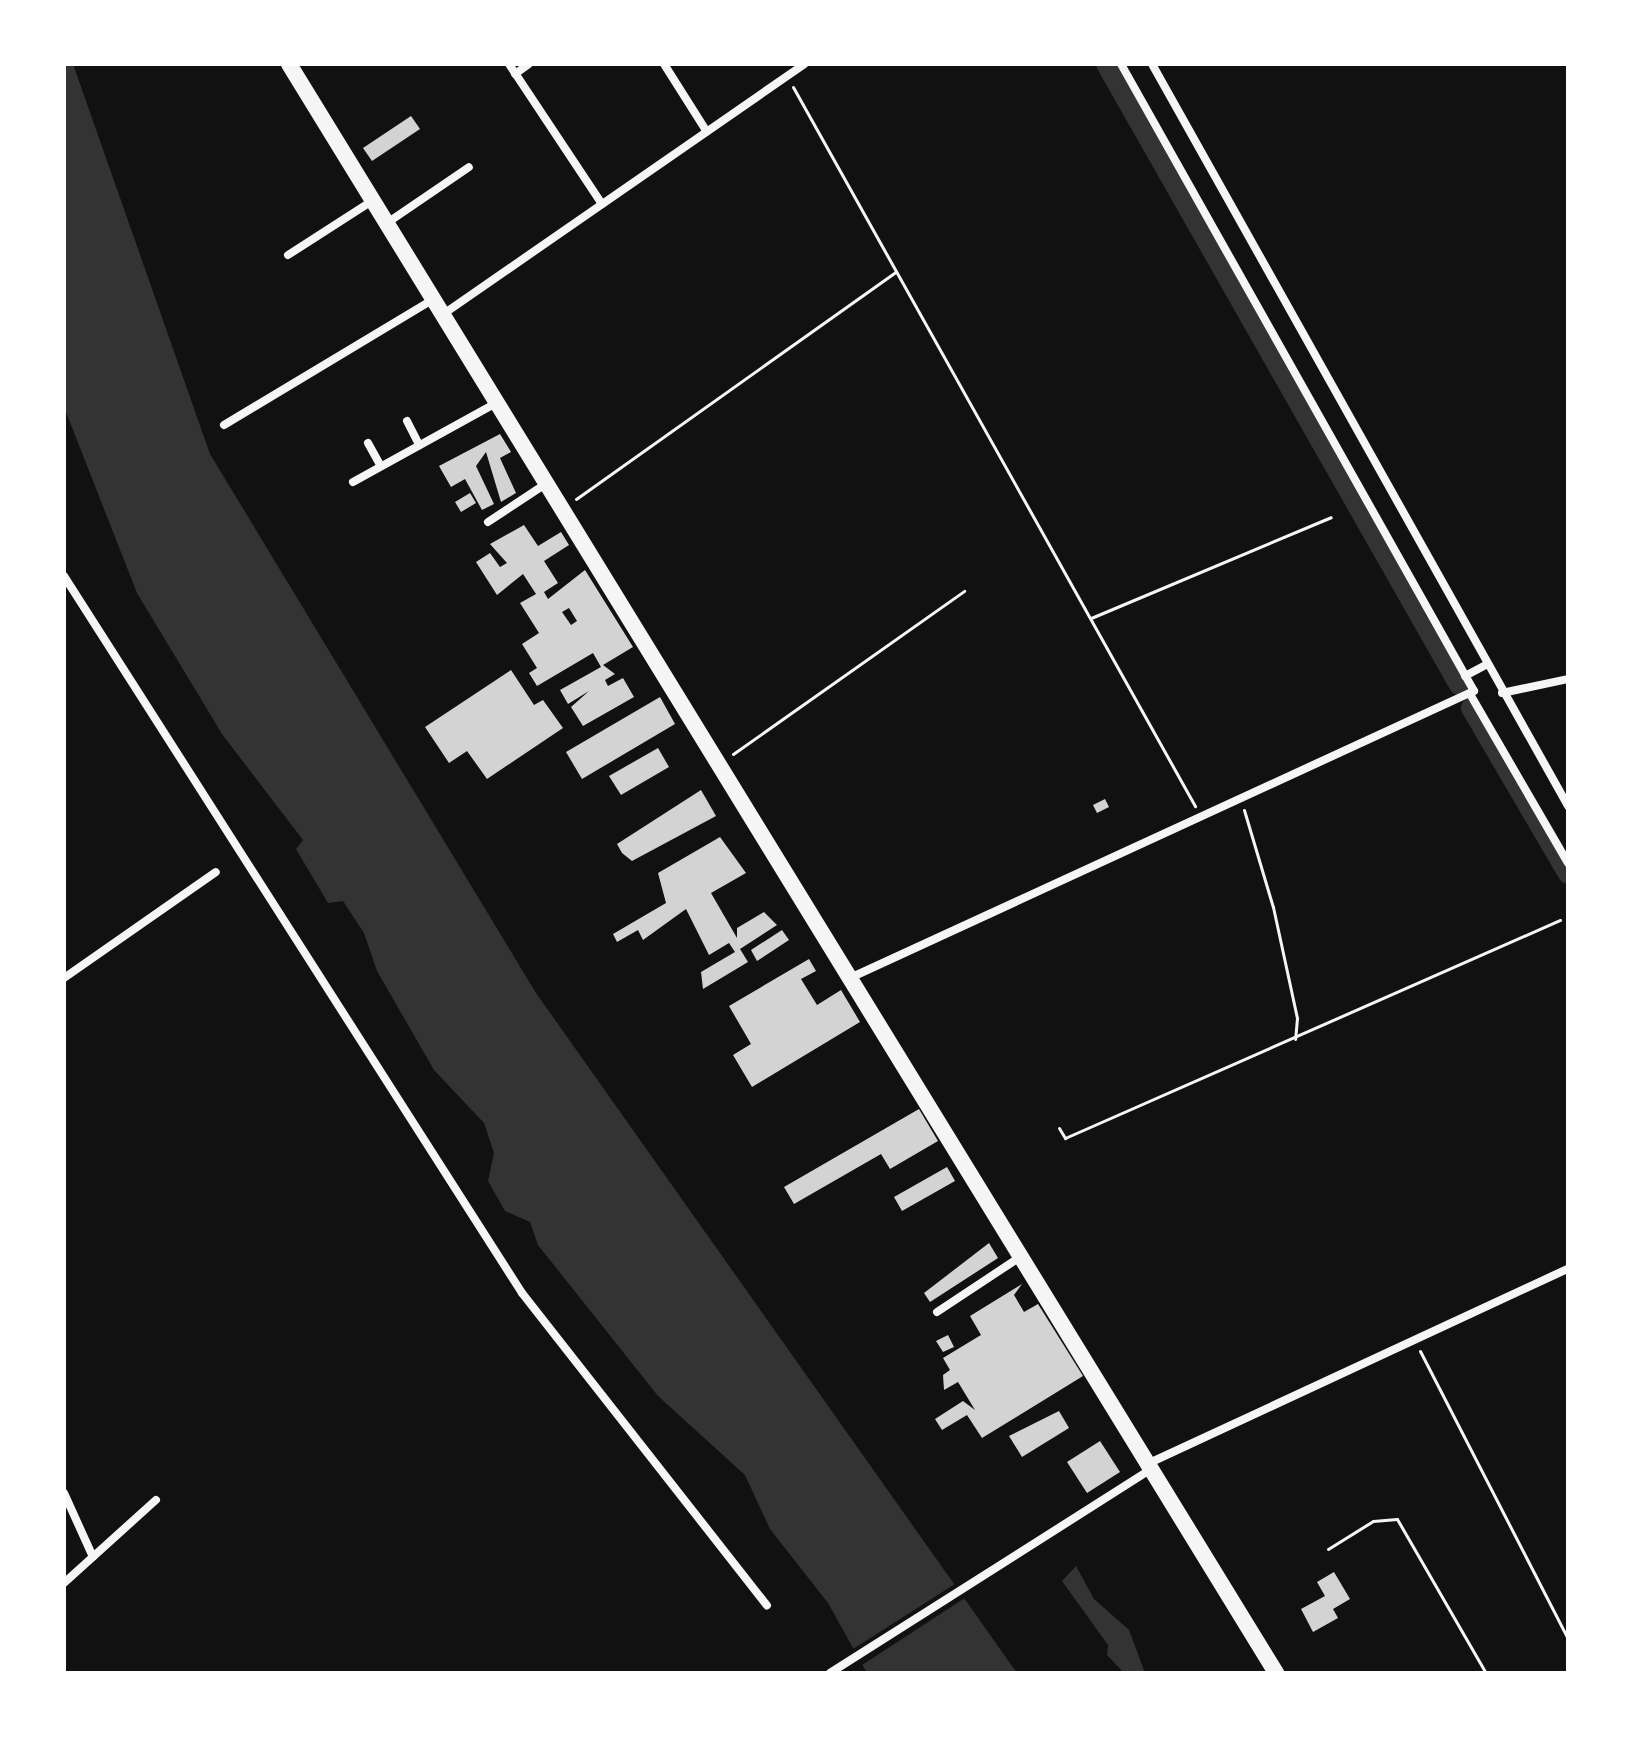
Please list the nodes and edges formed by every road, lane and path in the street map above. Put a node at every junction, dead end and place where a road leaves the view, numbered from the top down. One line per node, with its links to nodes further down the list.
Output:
1 (289, 64): 12 (main road)
2 (509, 64): 8 (street)
3 (529, 64): 8 (street)
4 (664, 64): 10 (street)
5 (805, 64): 9 (street)
6 (1121, 64): 34 (street)
7 (1152, 64): 33 (street)
8 (515, 74): 13 (street)
9 (787, 77): 10 (street); 16 (path)
10 (707, 132): 13 (street)
11 (469, 167): 14 (street)
12 (372, 201): 14 (main road); 15 (street)
13 (602, 204): 18 (street)
14 (386, 224): 17 (main road)
15 (288, 255)
16 (896, 272): 27 (path); 32 (path)
17 (432, 300): 18 (main road); 21 (street)
18 (441, 316): 19 (main road)
19 (496, 403): 23 (street); 26 (main road)
20 (407, 421): 23 (street)
21 (224, 425)
22 (368, 443): 24 (street)
23 (419, 445): 24 (street)
24 (381, 466): 25 (street)
25 (353, 482)
26 (547, 483): 27 (main road); 29 (street)
27 (563, 508): 38 (main road)
28 (1331, 517): 32 (path)
29 (488, 522)
30 (64, 576): 59 (street)
31 (964, 591): 38 (path)
32 (1091, 618): 41 (path)
33 (1486, 665): 34 (street); 36 (street)
34 (1465, 676): 37 (street)
35 (1568, 679): 36 (street)
36 (1502, 693): 40 (street)
37 (1470, 694): 39 (street); 42 (street)
38 (717, 765): 46 (main road)
39 (1242, 802): 41 (street); 47 (path)
40 (1568, 806)
41 (1198, 822): 46 (street)
42 (1568, 863)
43 (216, 872): 45 (street)
44 (1560, 920): 47 (path)
45 (64, 978)
46 (845, 980): 49 (main road)
47 (1295, 1037): 48 (path)
48 (1059, 1128)
49 (1024, 1255): 51 (street); 53 (main road)
50 (1568, 1269): 52 (street)
51 (937, 1312)
52 (1415, 1340): 53 (street); 60 (path)
53 (1146, 1468): 61 (street); 62 (main road)
54 (64, 1493): 57 (street)
55 (156, 1500): 57 (street)
56 (1328, 1549): 63 (path)
57 (93, 1557): 58 (street)
58 (64, 1583)
59 (767, 1606)
60 (1568, 1639)
61 (830, 1673)
62 (1276, 1673)
63 (1486, 1673)

